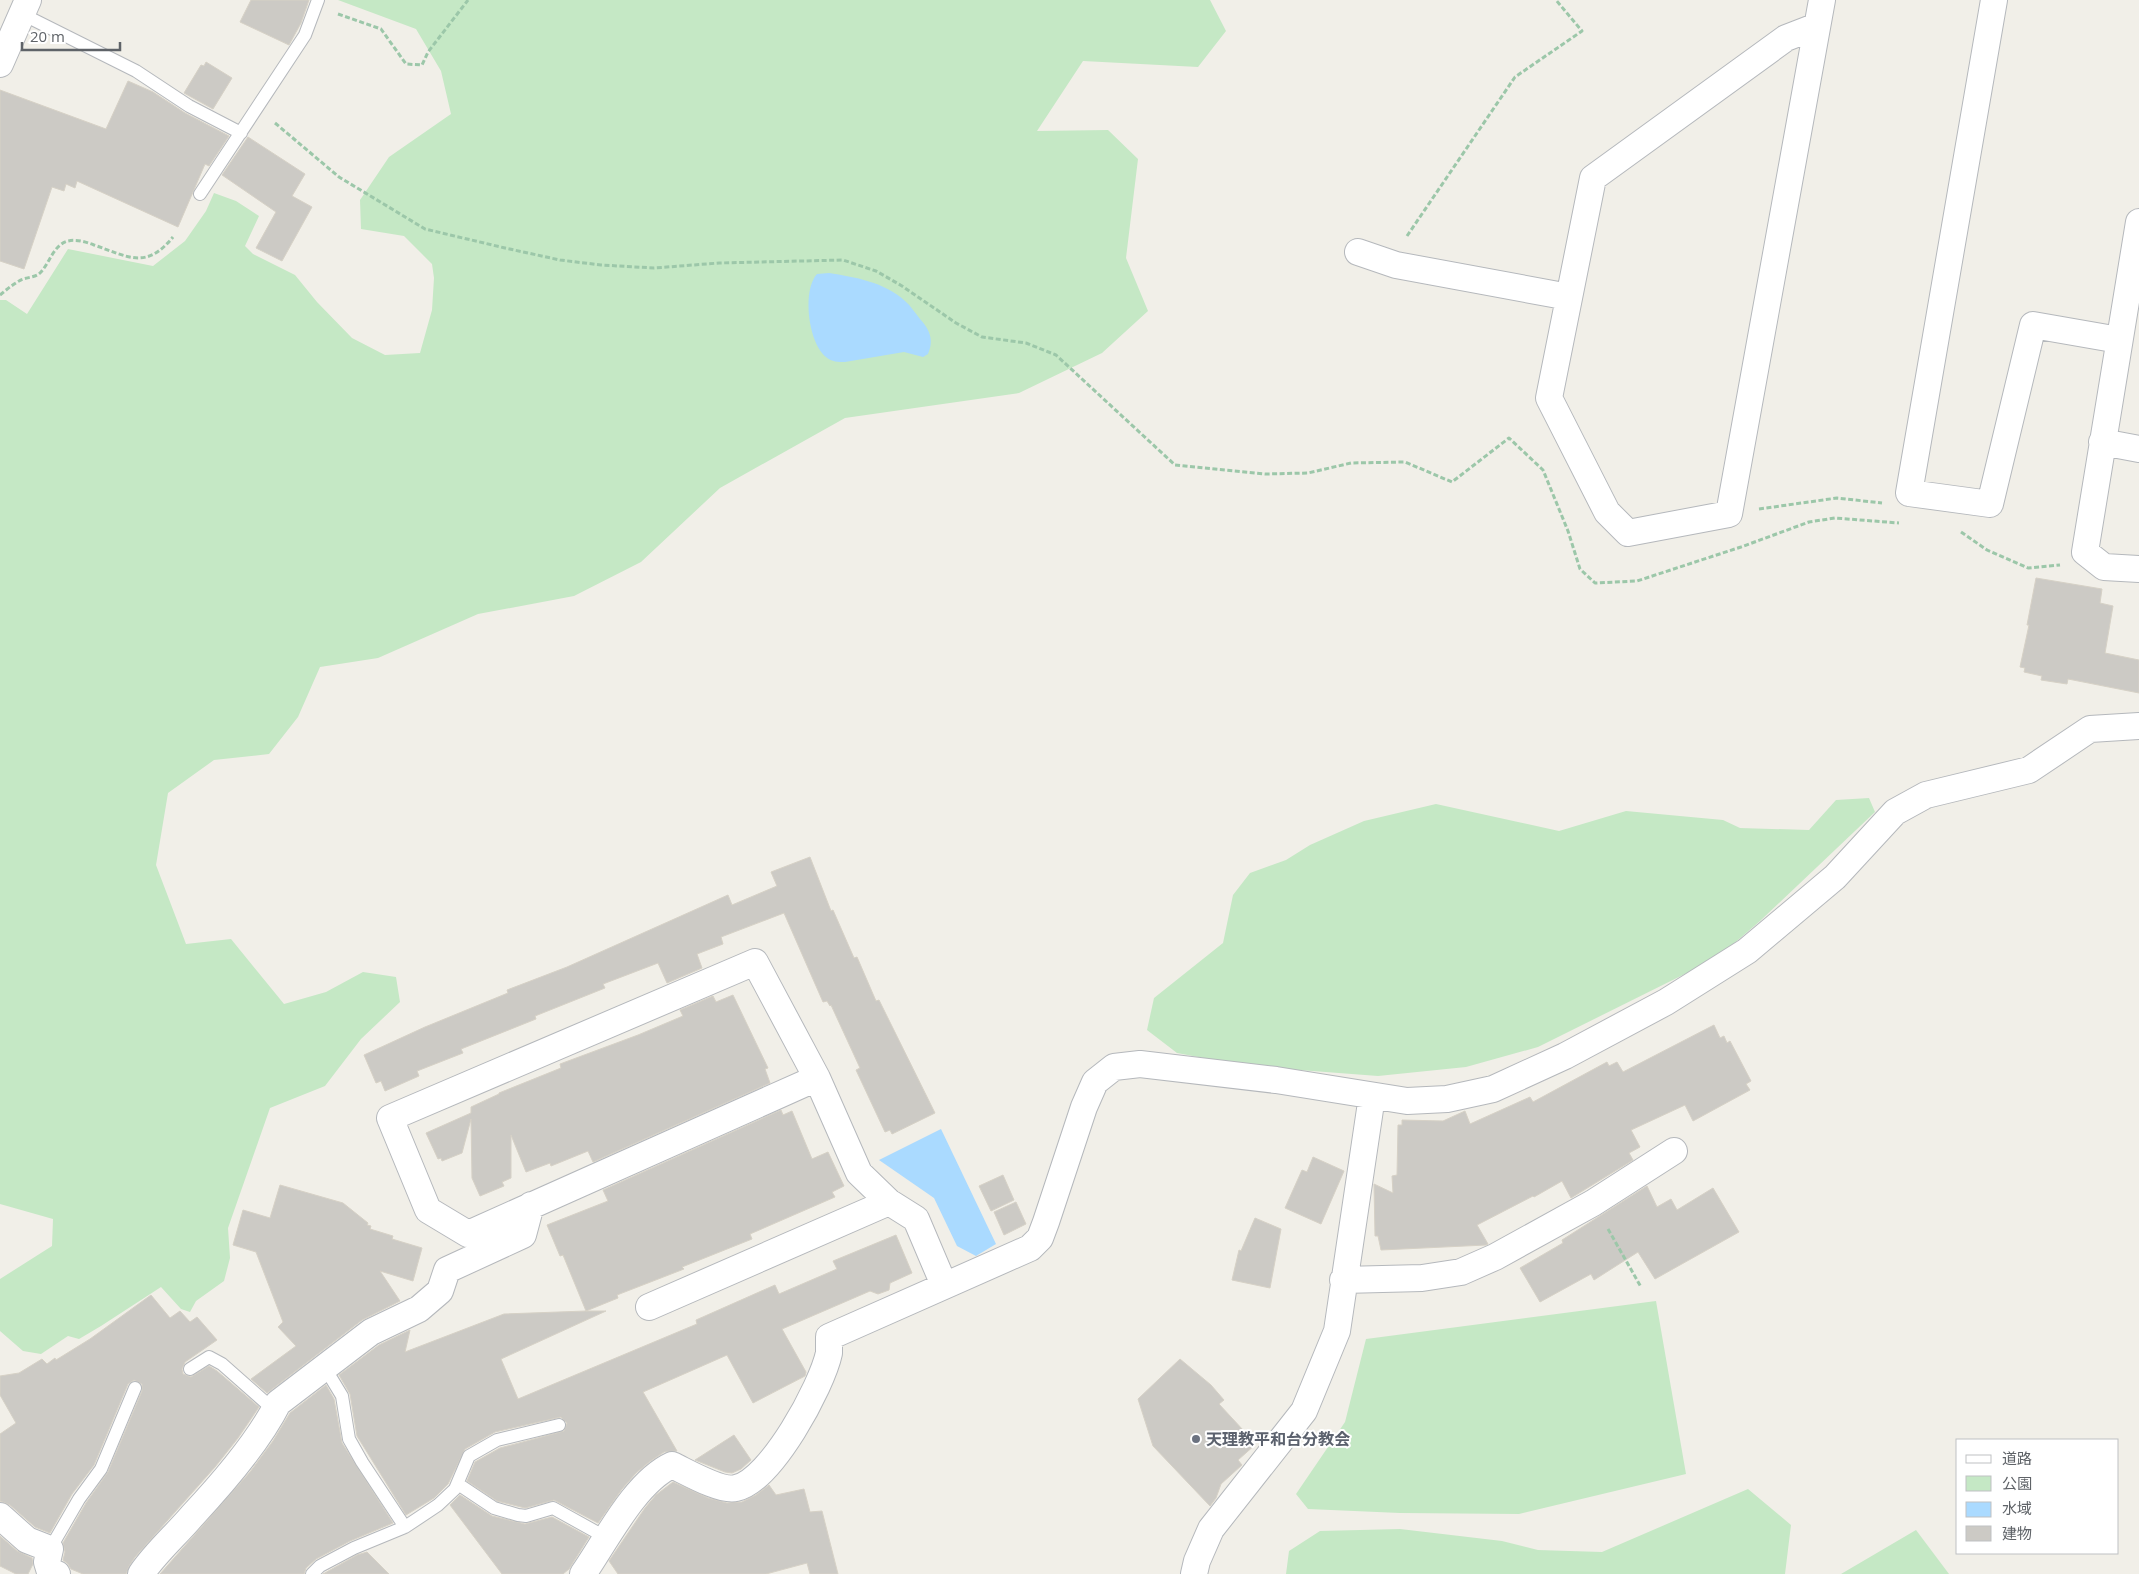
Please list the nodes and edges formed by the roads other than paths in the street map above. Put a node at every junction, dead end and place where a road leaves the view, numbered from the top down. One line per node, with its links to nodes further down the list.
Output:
1 (1822, 0): 5 (street)
2 (1994, 0): 13 (street)
3 (317, 3): 7 (lane)
4 (25, 7): 6 (street); 7 (lane)
5 (1817, 26): 12 (street); 12 (street)
6 (0, 64)
7 (241, 133): 8 (lane)
8 (200, 194)
9 (2139, 222): 11 (street)
10 (1358, 252): 12 (street)
11 (2136, 260): 13 (street)
12 (1569, 298)
13 (2120, 340): 14 (street)
14 (2102, 442): 15 (street); 16 (street)
15 (2139, 449)
16 (2139, 569)
17 (2139, 726): 19 (street)
18 (817, 1078): 21 (street); 22 (street); 22 (street)
19 (1372, 1096): 23 (street); 24 (street)
20 (1674, 1151): 23 (street)
21 (889, 1202): 24 (street); 25 (street)
22 (531, 1205): 26 (street)
23 (1343, 1280): 40 (street)
24 (944, 1285): 34 (street)
25 (649, 1307)
26 (325, 1368): 29 (street); 33 (lane)
27 (190, 1369): 29 (lane)
28 (135, 1388): 35 (lane)
29 (274, 1410): 37 (street)
30 (559, 1425): 31 (lane)
31 (458, 1484): 33 (lane); 34 (lane)
32 (0, 1516): 35 (street)
33 (404, 1527): 38 (lane)
34 (607, 1538): 39 (street)
35 (50, 1549): 36 (street)
36 (57, 1574)
37 (141, 1574)
38 (312, 1574)
39 (583, 1574)
40 (1194, 1574)

